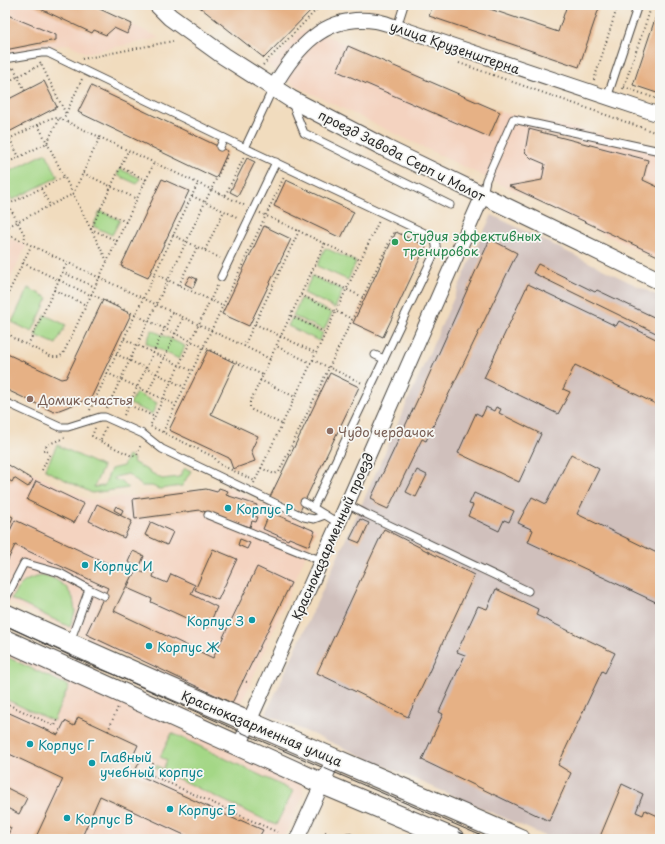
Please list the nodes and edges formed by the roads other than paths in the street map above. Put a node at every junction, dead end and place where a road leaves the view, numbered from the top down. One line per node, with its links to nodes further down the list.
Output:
1 (158, 5): 6 (street, проезд Завода Серп и Молот)
2 (404, 5): 4 (lane)
3 (638, 5): 8 (lane)
4 (397, 27): 6 (street, улица Крузенштерна); 8 (street, улица Крузенштерна)
5 (5, 59): 10 (lane)
6 (273, 88): 7 (street, проезд Завода Серп и Молот); 12 (lane)
7 (291, 99): 15 (street, проезд Завода Серп и Молот); 16 (lane)
8 (613, 100): 9 (street, улица Крузенштерна)
9 (660, 115)
10 (224, 138): 11 (lane); 12 (lane)
11 (220, 147)
12 (246, 148): 14 (lane)
13 (660, 151): 15 (lane)
14 (276, 162): 17 (lane); 20 (lane)
15 (483, 195): 18 (street, проезд Завода Серп и Молот); 23 (street, Красноказарменный проезд)
16 (450, 205)
17 (221, 277)
18 (660, 281)
19 (375, 355): 20 (lane)
20 (384, 359): 24 (lane)
21 (5, 402): 26 (lane)
22 (304, 502): 24 (lane)
23 (347, 504): 27 (street, Красноказарменный проезд); 30 (lane)
24 (313, 508): 26 (lane)
25 (208, 515): 28 (lane)
26 (325, 515): 27 (lane)
27 (338, 523): 28 (street, Красноказарменный проезд)
28 (322, 561): 36 (street, Красноказарменный проезд)
29 (89, 589): 31 (lane); 32 (lane); 35 (lane)
30 (528, 591)
31 (104, 596)
32 (5, 600)
33 (5, 614): 35 (main road, Красноказарменная улица)
34 (5, 640): 37 (main road, Красноказарменная улица)
35 (69, 644): 36 (main road, Красноказарменная улица)
36 (248, 723): 37 (street, Красноказарменный проезд); 38 (main road, Красноказарменная улица)
37 (240, 745): 39 (main road, Красноказарменная улица)
38 (334, 758): 39 (street); 44 (main road, Красноказарменная улица)
39 (323, 784): 40 (street); 43 (main road, Красноказарменная улица)
40 (297, 839)
41 (347, 839): 42 (lane)
42 (353, 839)
43 (454, 839)
44 (520, 839)

